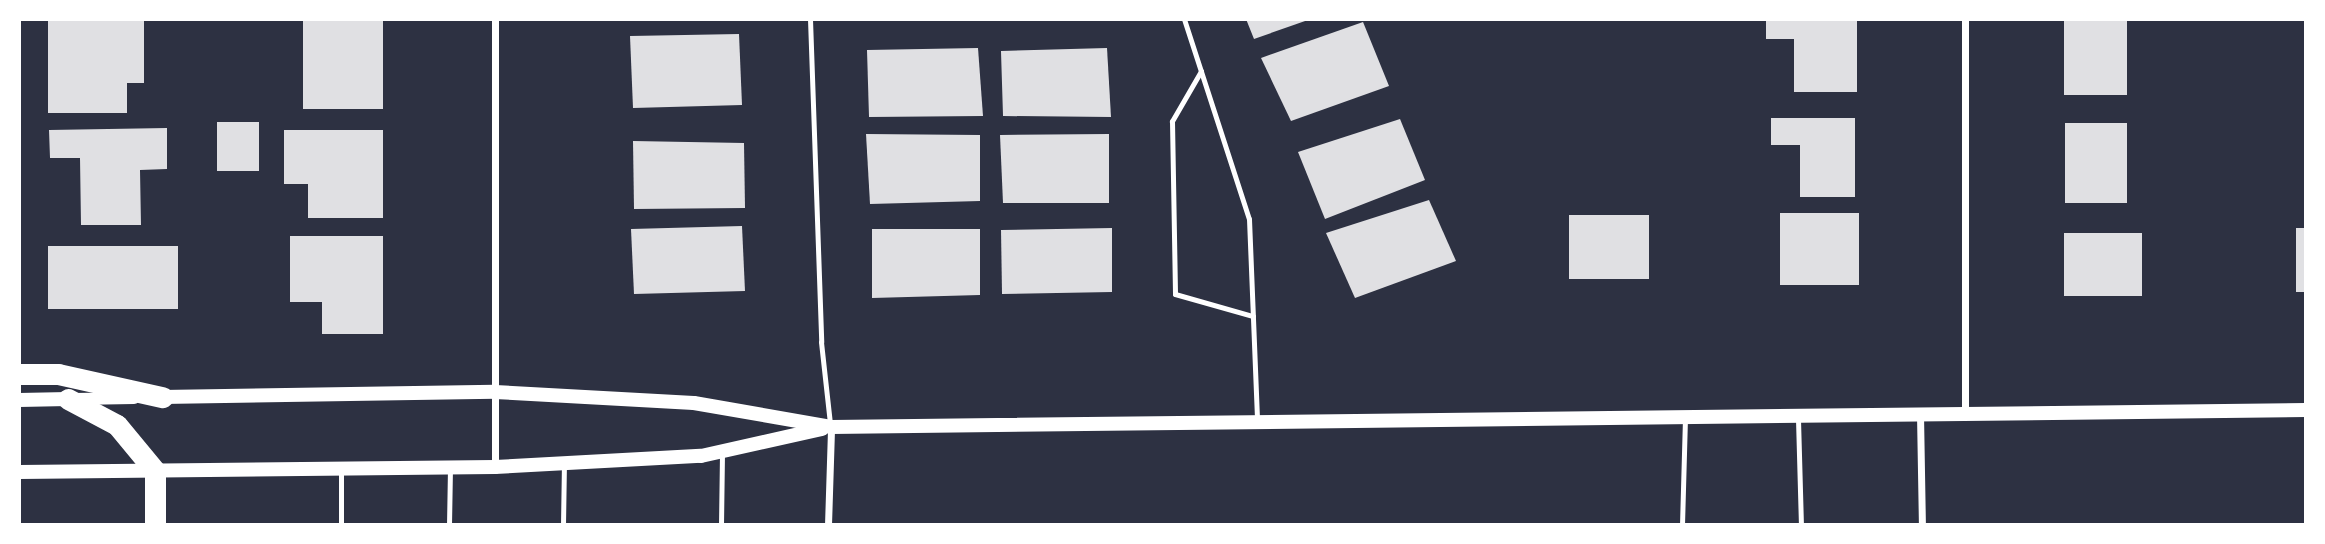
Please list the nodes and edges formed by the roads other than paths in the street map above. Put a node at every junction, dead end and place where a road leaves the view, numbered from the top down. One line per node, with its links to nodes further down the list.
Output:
1 (495, 19): 8 (street)
2 (810, 19): 18 (lane)
3 (1184, 19): 5 (lane)
4 (1965, 19): 14 (street)
5 (1201, 71): 6 (lane); 6 (lane)
6 (1253, 316): 17 (lane)
7 (19, 373): 9 (highway)
8 (495, 393): 9 (main road); 18 (main road); 22 (street)
9 (162, 397): 10 (street)
10 (68, 399): 11 (main road); 24 (highway)
11 (19, 400)
12 (2306, 410): 14 (main road)
13 (1920, 414): 14 (main road); 15 (main road); 34 (street)
14 (1965, 414)
15 (1798, 416): 16 (main road); 33 (lane)
16 (1685, 417): 17 (main road); 32 (lane)
17 (1257, 422): 18 (main road)
18 (831, 427): 19 (main road); 31 (street)
19 (722, 452): 20 (main road); 30 (lane)
20 (564, 464): 22 (main road); 29 (lane)
21 (450, 467): 22 (main road); 23 (main road); 28 (lane)
22 (495, 467)
23 (341, 469): 24 (main road); 27 (lane)
24 (155, 471): 25 (main road); 26 (highway)
25 (19, 472)
26 (155, 525)
27 (341, 525)
28 (449, 525)
29 (563, 525)
30 (721, 525)
31 (828, 525)
32 (1682, 525)
33 (1801, 525)
34 (1922, 525)

